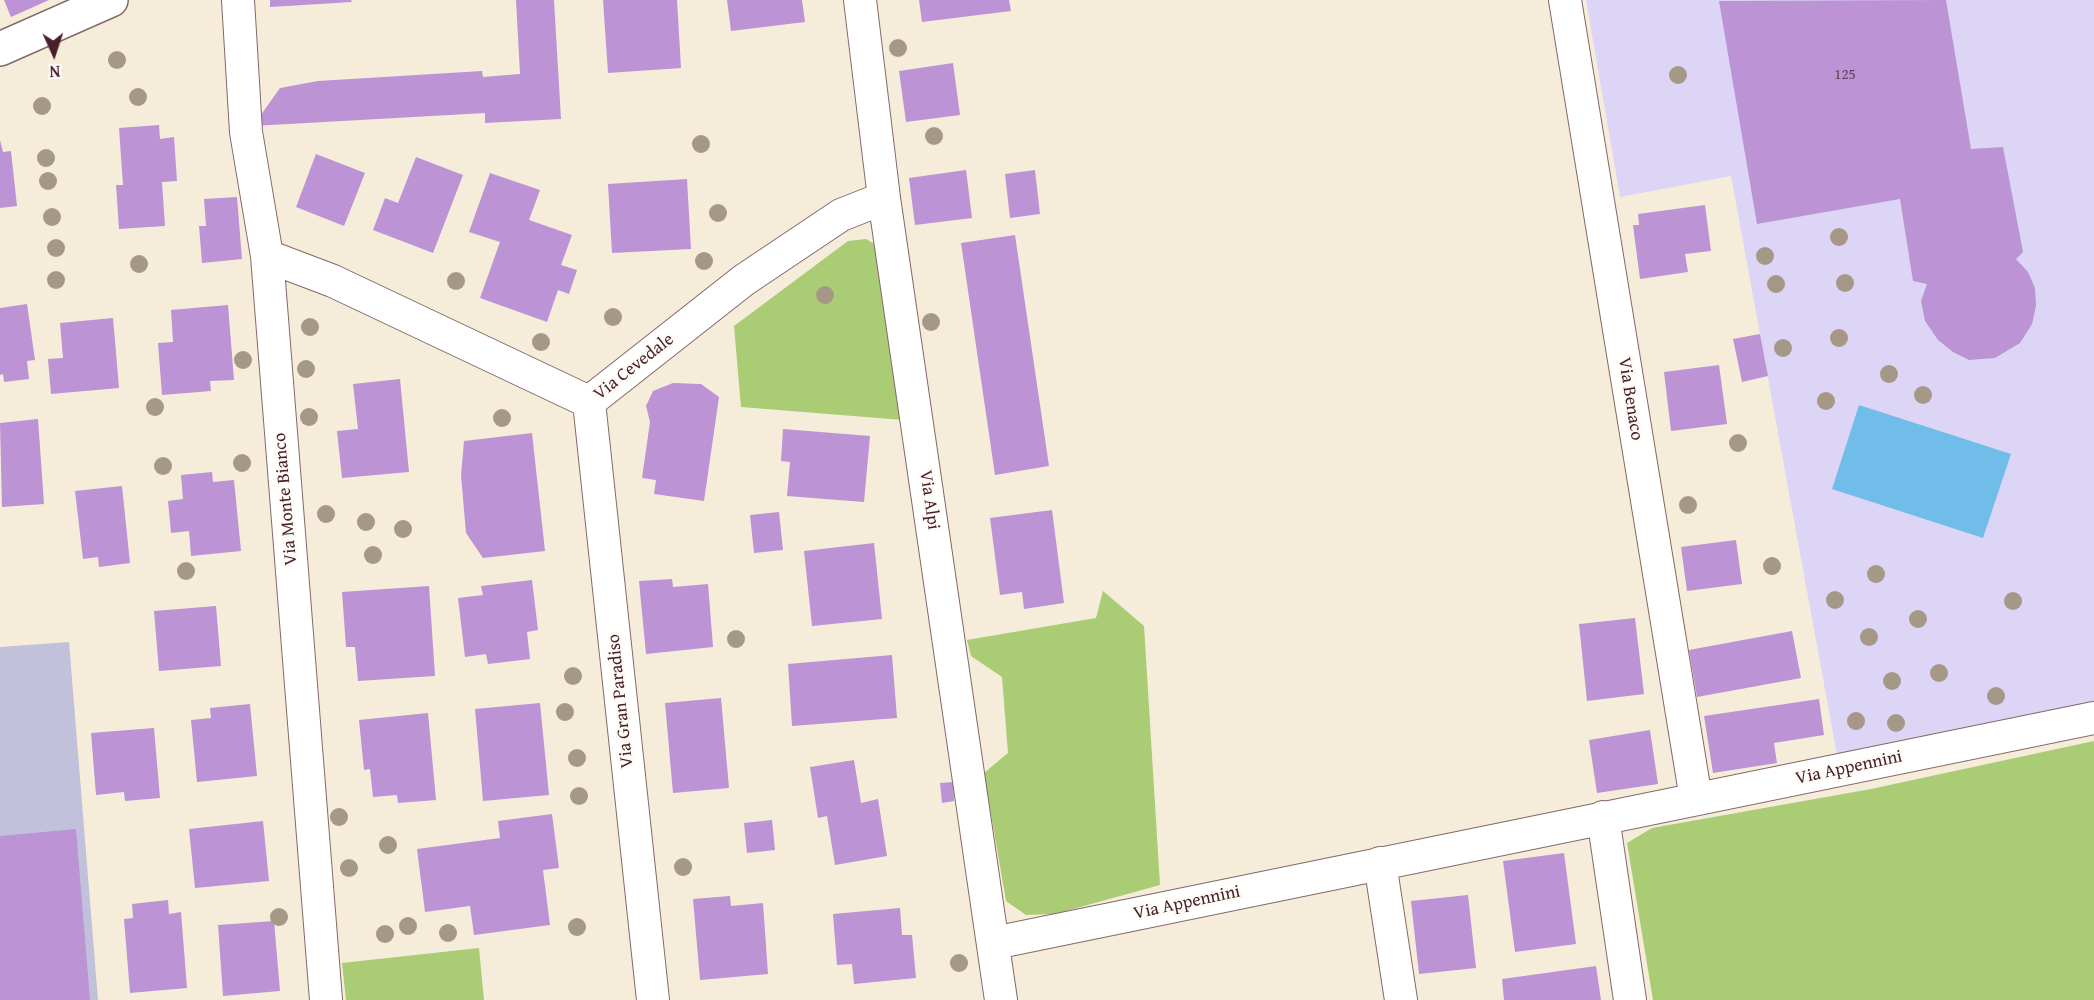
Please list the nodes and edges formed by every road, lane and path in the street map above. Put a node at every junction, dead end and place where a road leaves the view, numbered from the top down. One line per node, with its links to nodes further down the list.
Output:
1 (111, 0): 5 (street)
2 (238, 0): 7 (street, Via Monte Bianco)
3 (860, 0): 6 (street, Via Alpi)
4 (1565, 0): 10 (street, Via Benaco)
5 (0, 49)
6 (884, 198): 8 (street, Via Cevedale); 13 (street, Via Alpi)
7 (267, 256): 8 (street, Via Cevedale); 14 (street, Via Monte Bianco)
8 (589, 402): 15 (street, Via Gran Paradiso)
9 (2094, 718): 10 (street, Via Appennini)
10 (1696, 799): 11 (street, Via Appennini)
11 (1603, 817): 12 (street, Via Appennini); 18 (street)
12 (1380, 863): 13 (street, Via Appennini); 17 (street)
13 (994, 943): 16 (street, Via Alpi)
14 (326, 1000)
15 (653, 1000)
16 (1001, 1000)
17 (1401, 1000)
18 (1630, 1000)

